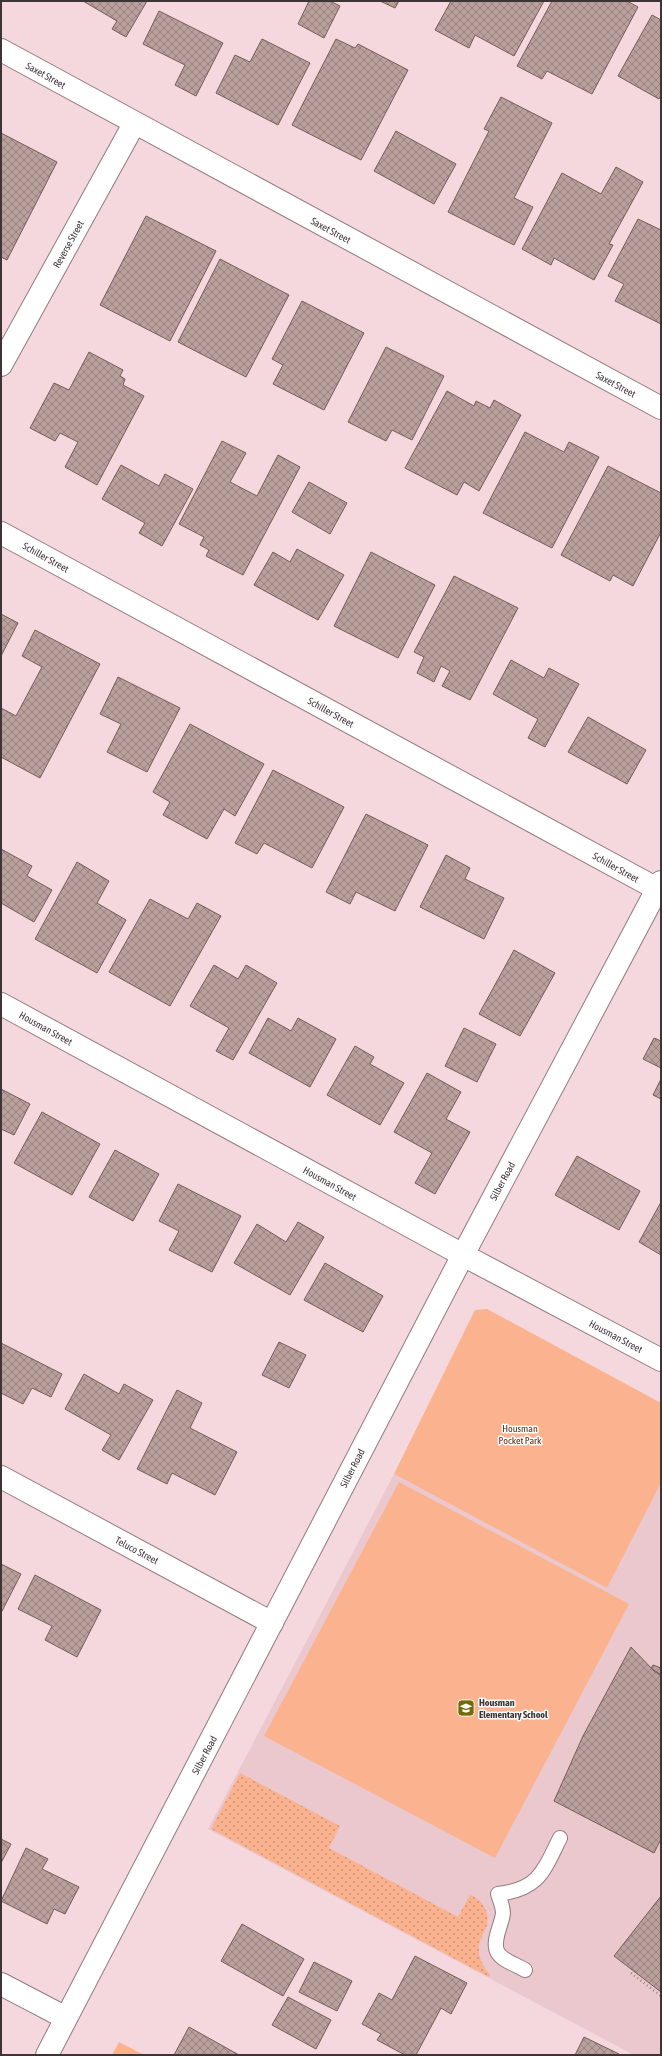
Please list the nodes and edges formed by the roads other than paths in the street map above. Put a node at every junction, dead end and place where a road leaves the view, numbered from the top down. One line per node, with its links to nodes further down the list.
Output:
1 (1, 50): 2 (street, Saxet Street)
2 (134, 124): 3 (street, Reverse Street); 4 (street, Saxet Street)
3 (1, 365)
4 (661, 408)
5 (1, 533): 6 (street, Schiller Street)
6 (660, 888): 8 (street, Silber Road)
7 (1, 1004): 8 (street, Housman Street)
8 (463, 1255): 9 (street, Housman Street); 11 (street, Silber Road)
9 (661, 1360)
10 (1, 1477): 11 (street, Teluco Street)
11 (272, 1623): 15 (street, Silber Road)
12 (560, 1838): 13 (lane)
13 (525, 1970)
14 (1, 1984): 15 (street)
15 (66, 2018): 16 (street, Silber Road)
16 (47, 2055)

